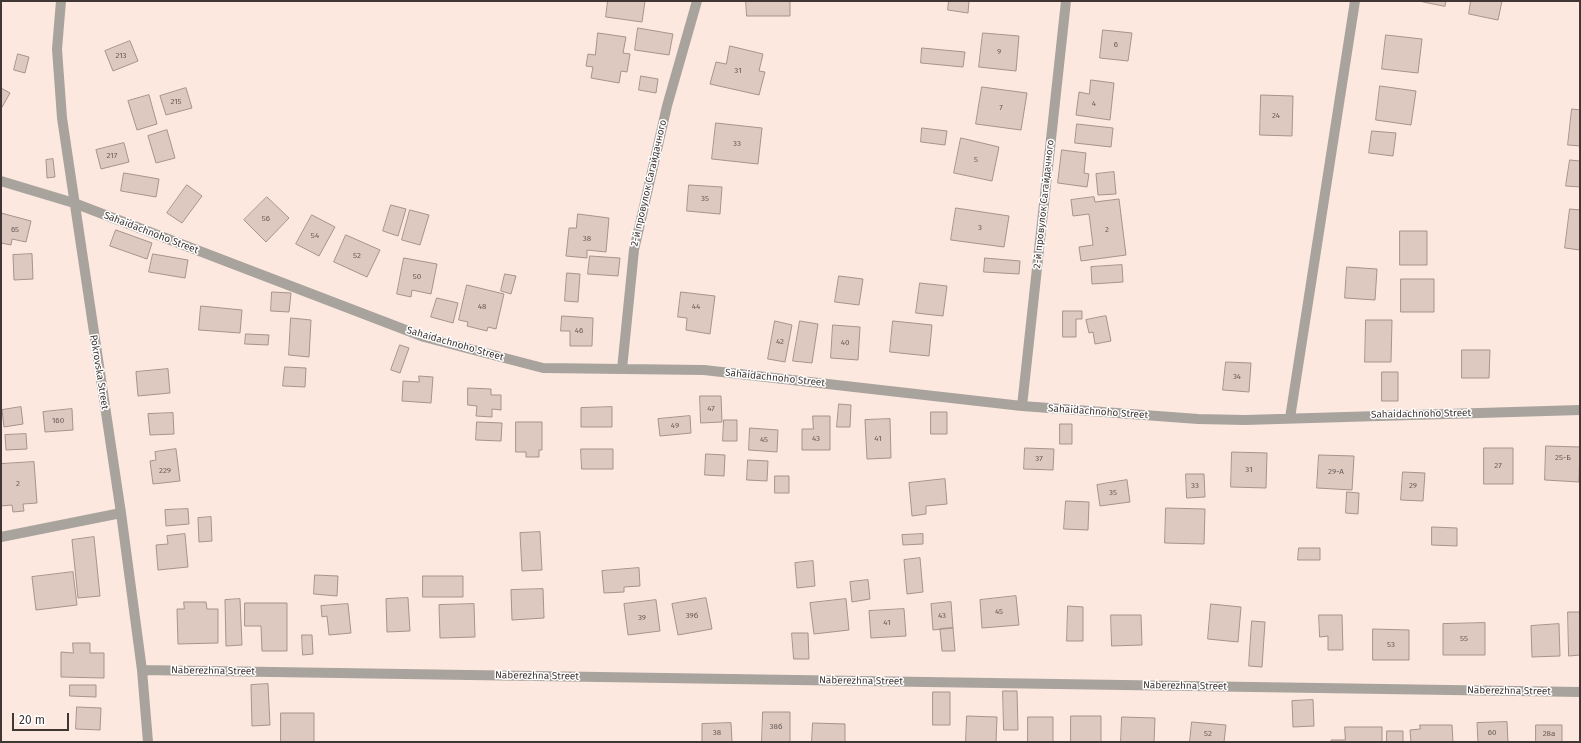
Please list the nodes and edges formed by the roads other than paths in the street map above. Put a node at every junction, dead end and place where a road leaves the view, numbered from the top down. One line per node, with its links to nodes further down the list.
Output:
1 (61, 1): 6 (street, Pokrovska Street)
2 (697, 1): 7 (street, 2-й провулок Сагайдачного)
3 (1066, 1): 8 (street, 2-й провулок Сагайдачного)
4 (1355, 1): 10 (street)
5 (1, 181): 6 (street, Sahaidachnoho Street)
6 (74, 203): 7 (street, Sahaidachnoho Street); 11 (street, Pokrovska Street)
7 (622, 369): 8 (street, Sahaidachnoho Street)
8 (1022, 406): 10 (street, Sahaidachnoho Street)
9 (1580, 410): 10 (street, Sahaidachnoho Street)
10 (1290, 418)
11 (121, 513): 12 (street); 13 (street, Pokrovska Street)
12 (1, 537)
13 (142, 670): 14 (street, Naberezhna Street); 15 (street, Pokrovska Street)
14 (1580, 692)
15 (148, 742)

